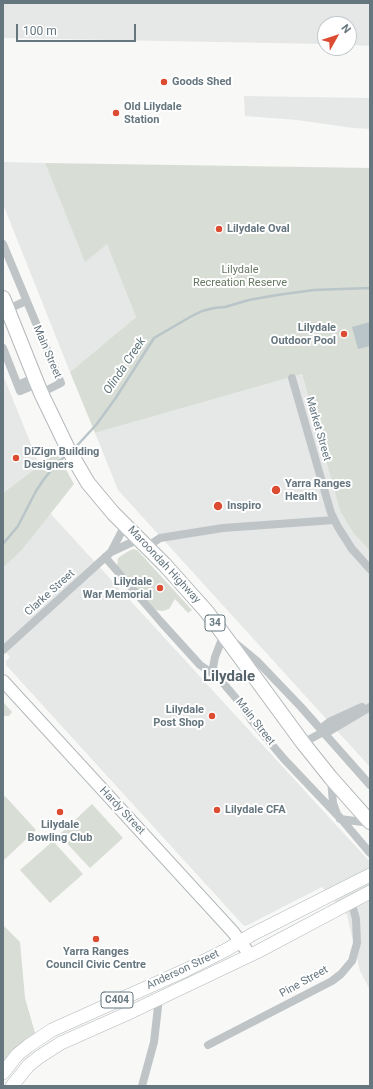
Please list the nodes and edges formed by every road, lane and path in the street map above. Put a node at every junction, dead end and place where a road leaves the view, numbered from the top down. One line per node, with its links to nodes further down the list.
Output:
1 (3, 244): 2 (street, Main Street)
2 (26, 301): 3 (street); 6 (street, Main Street)
3 (4, 306): 6 (highway, 34)
4 (3, 348): 6 (street, Main Street)
5 (292, 378): 7 (street, Market Street)
6 (37, 385): 8 (highway, Maroondah Highway / 34)
7 (334, 520): 9 (street, Clarke Street); 11 (street, Market Street)
8 (125, 525): 9 (highway, Maroondah Highway / 34); 10 (street, Clarke Street)
9 (143, 543): 10 (street, Clarke Street); 12 (highway, Maroondah Highway / 34)
10 (108, 554): 13 (street, Clarke Street); 14 (street, Main Street)
11 (370, 569)
12 (224, 634): 14 (street); 17 (street); 18 (highway, Maroondah Highway / 34)
13 (3, 650)
14 (212, 673): 21 (street, Main Street)
15 (3, 681): 29 (main road, Hardy Street)
16 (370, 705): 17 (street)
17 (322, 732): 18 (street); 20 (street)
18 (303, 743): 19 (highway, Maroondah Highway / 34)
19 (331, 778): 21 (street); 22 (highway, Maroondah Highway / 34)
20 (370, 785)
21 (340, 818): 22 (street); 23 (street, Main Street)
22 (370, 823)
23 (370, 853)
24 (370, 870): 25 (street)
25 (364, 878): 26 (main road, Anderson Street / C404)
26 (345, 888): 28 (main road); 29 (main road, Anderson Street / C404)
27 (370, 892): 28 (main road, Anderson Street / C404)
28 (351, 901): 30 (main road, Anderson Street / C404); 35 (street, Pine Street)
29 (240, 941): 30 (main road, Hardy Street); 31 (main road, Anderson Street / C404)
30 (250, 955): 32 (main road, Anderson Street / C404)
31 (186, 970): 32 (main road); 34 (main road, Anderson Street / C404)
32 (193, 982): 33 (main road, Anderson Street / C404)
33 (159, 998): 34 (main road); 37 (main road, Anderson Street / C404); 38 (street)
34 (92, 1011): 36 (main road, Anderson Street / C404)
35 (208, 1045)
36 (3, 1073)
37 (12, 1086)
38 (142, 1086)

